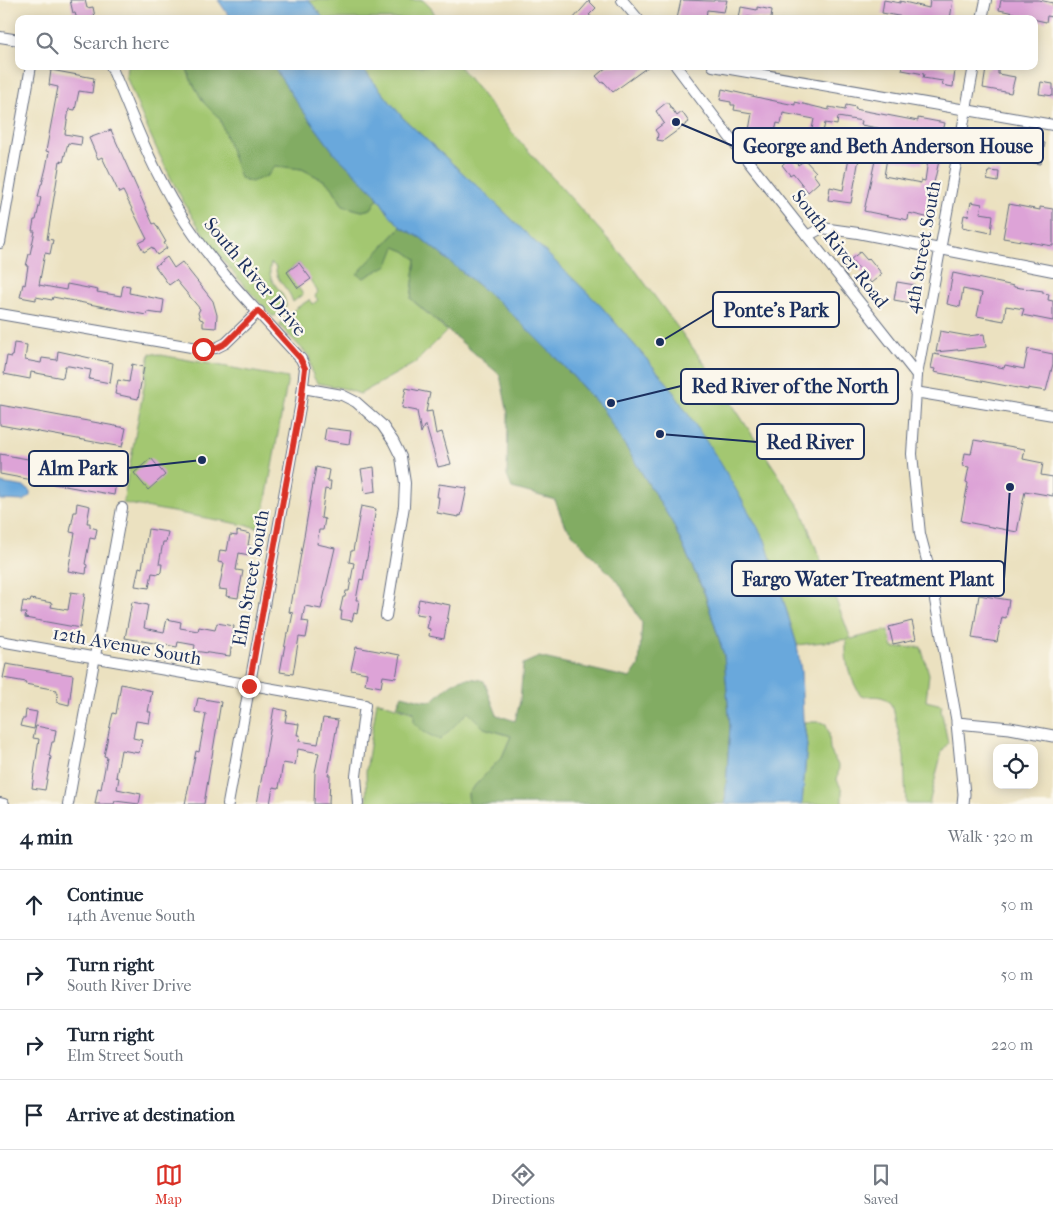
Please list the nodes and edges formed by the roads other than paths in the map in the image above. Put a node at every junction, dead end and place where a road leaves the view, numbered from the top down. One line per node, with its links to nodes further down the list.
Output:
1 (622, 0): 3 (street)
2 (986, 0): 4 (street)
3 (635, 15)
4 (983, 15)
5 (0, 37): 6 (street)
6 (15, 39)
7 (30, 70): 15 (street)
8 (113, 70): 18 (street, South River Drive)
9 (679, 70): 14 (street, South River Road)
10 (736, 70): 12 (street)
11 (973, 70): 12 (street, 4th Street South)
12 (966, 110): 13 (street); 16 (street, 4th Street South)
13 (1053, 126)
14 (807, 236): 16 (street); 20 (street, South River Road)
15 (0, 243)
16 (941, 249): 17 (street); 20 (street, 4th Street South)
17 (1053, 270)
18 (258, 311): 19 (street); 21 (street, South River Drive)
19 (0, 314)
20 (917, 375): 22 (street)
21 (303, 388): 25 (street); 28 (street, Elm Street South)
22 (915, 392): 23 (street); 29 (street)
23 (1053, 415)
24 (122, 508): 27 (street)
25 (386, 616)
26 (0, 641): 27 (street, 12th Avenue South)
27 (96, 658): 28 (street, 12th Avenue South); 31 (street)
28 (249, 686): 32 (street, Elm Street South); 33 (street, 12th Avenue South)
29 (958, 723): 30 (street); 34 (street)
30 (1053, 736)
31 (68, 804)
32 (228, 804)
33 (358, 804)
34 (963, 804)

